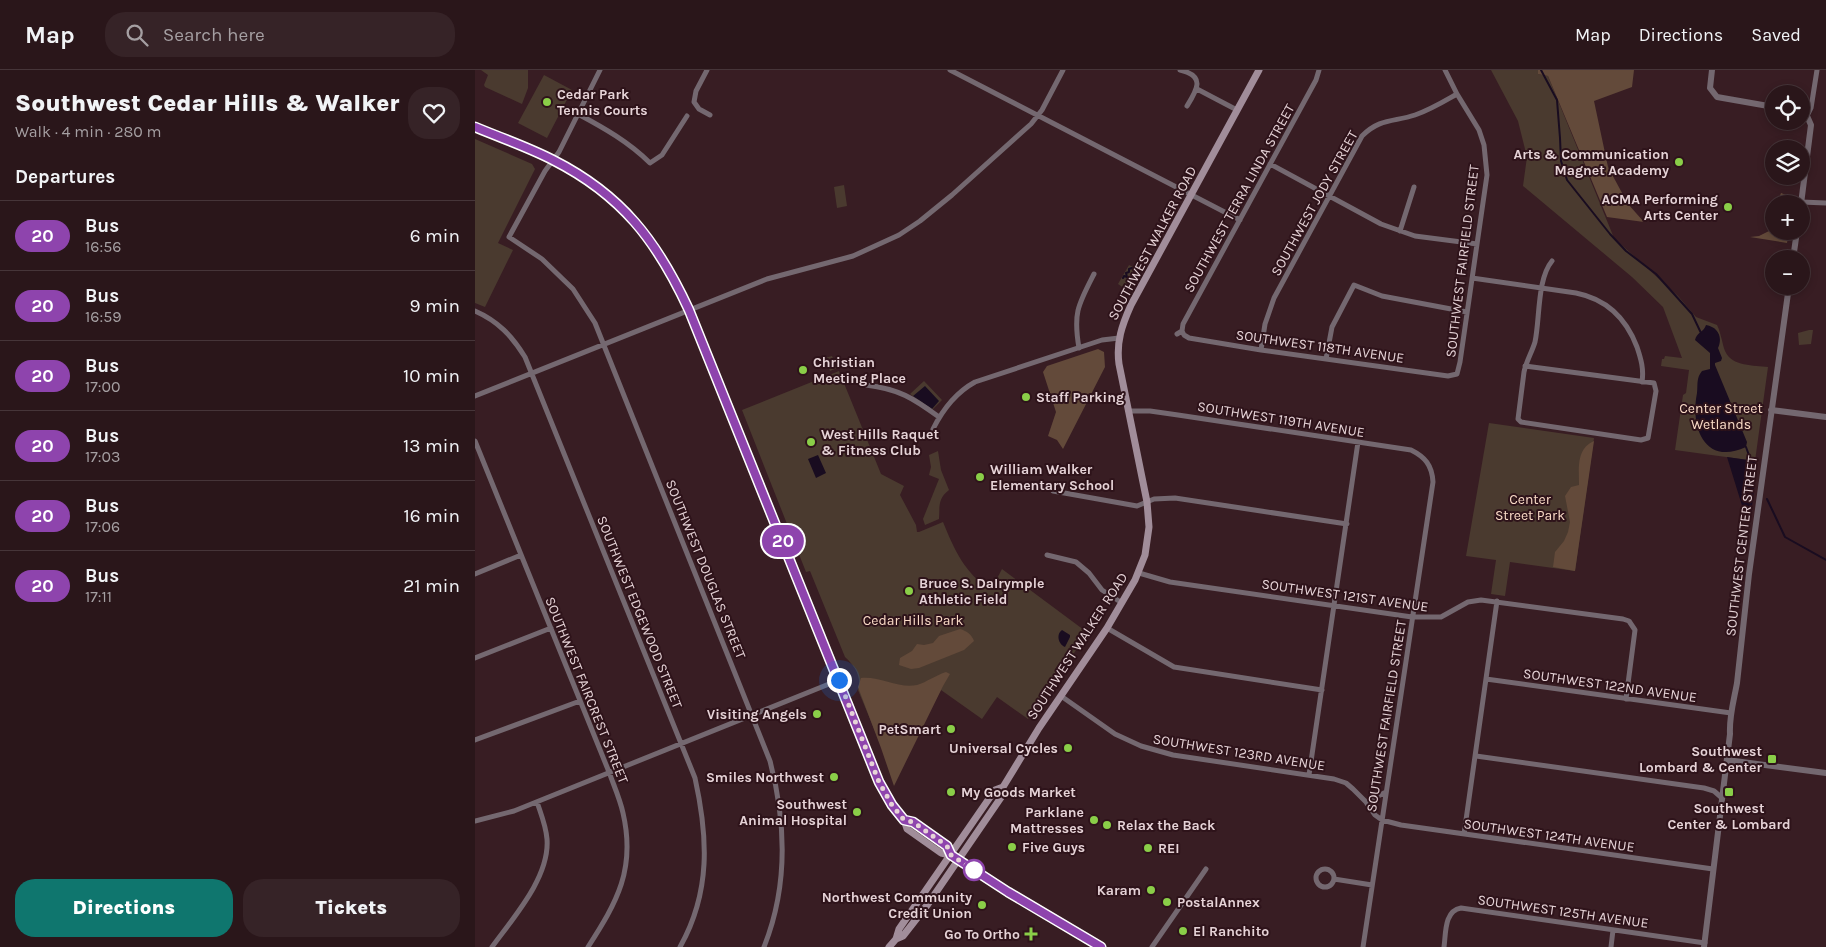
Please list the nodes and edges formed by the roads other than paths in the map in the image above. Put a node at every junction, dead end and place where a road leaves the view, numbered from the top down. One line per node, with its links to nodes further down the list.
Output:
1 (600, 70): 17 (street)
2 (707, 70): 18 (street)
3 (950, 70): 20 (street)
4 (1063, 70): 20 (street)
5 (1180, 70): 11 (street)
6 (1259, 70): 16 (main road, SOUTHWEST WALKER ROAD)
7 (1319, 70): 24 (street, SOUTHWEST TERRA LINDA STREET)
8 (1445, 70): 12 (street, SOUTHWEST FAIRFIELD STREET)
9 (1712, 70): 14 (street)
10 (1817, 70): 15 (street)
11 (1197, 89): 13 (street); 16 (street)
12 (1457, 94): 28 (street, SOUTHWEST JODY STREET); 33 (street, SOUTHWEST FAIRFIELD STREET)
13 (1187, 106)
14 (1765, 106)
15 (1810, 109)
16 (1237, 110): 26 (main road, SOUTHWEST WALKER ROAD)
17 (578, 114): 19 (street); 23 (street)
18 (710, 115)
19 (687, 116)
20 (1039, 116): 26 (street); 39 (street)
21 (1810, 122): 27 (street)
22 (475, 127): 23 (main road)
23 (553, 160): 39 (main road); 44 (street, SOUTHWEST DOUGLAS STREET)
24 (1269, 164): 28 (street); 31 (street, SOUTHWEST TERRA LINDA STREET)
25 (1414, 187): 32 (street)
26 (1192, 195): 31 (street); 43 (main road, SOUTHWEST WALKER ROAD)
27 (1802, 195)
28 (1329, 196): 32 (street); 46 (street, SOUTHWEST JODY STREET)
29 (1810, 203): 30 (street)
30 (1826, 203)
31 (1240, 220): 42 (street, SOUTHWEST TERRA LINDA STREET)
32 (1400, 231): 33 (street)
33 (1477, 244): 36 (street, SOUTHWEST FAIRFIELD STREET)
34 (1552, 261): 37 (street)
35 (1094, 274): 45 (street)
36 (1472, 278): 37 (street); 41 (street, SOUTHWEST FAIRFIELD STREET)
37 (1543, 288): 48 (street); 51 (street)
38 (1788, 295): 54 (street, SOUTHWEST CENTER STREET)
39 (689, 310): 44 (street); 77 (main road)
40 (475, 311): 49 (street, SOUTHWEST EDGEWOOD STREET)
41 (1467, 312): 47 (street); 50 (street, SOUTHWEST FAIRFIELD STREET)
42 (1179, 332): 46 (street, SOUTHWEST 118TH AVENUE)
43 (1119, 338): 45 (street); 55 (main road, SOUTHWEST WALKER ROAD)
44 (604, 344): 49 (street); 84 (street, SOUTHWEST DOUGLAS STREET)
45 (1079, 348): 56 (street)
46 (1261, 350): 47 (street, SOUTHWEST 118TH AVENUE)
47 (1326, 359): 50 (street, SOUTHWEST 118TH AVENUE)
48 (1525, 366): 51 (street); 51 (street)
49 (532, 373): 53 (street); 87 (street, SOUTHWEST EDGEWOOD STREET)
50 (1457, 374)
51 (1642, 382)
52 (866, 385): 56 (street)
53 (475, 396)
54 (1771, 410): 57 (street); 79 (street, SOUTHWEST CENTER STREET)
55 (1129, 411): 60 (street, SOUTHWEST 119TH AVENUE); 63 (main road, SOUTHWEST WALKER ROAD)
56 (939, 417): 58 (street)
57 (1826, 417)
58 (933, 429)
59 (475, 441): 65 (street, SOUTHWEST FAIRCREST STREET)
60 (1358, 442): 61 (street, SOUTHWEST 119TH AVENUE); 64 (street)
61 (1426, 460): 72 (street, SOUTHWEST FAIRFIELD STREET)
62 (1053, 491): 63 (street)
63 (1147, 502): 64 (street); 67 (main road, SOUTHWEST WALKER ROAD)
64 (1347, 524): 71 (street)
65 (521, 555): 68 (street); 73 (street, SOUTHWEST FAIRCREST STREET)
66 (1047, 555): 70 (street)
67 (1139, 573): 70 (main road, SOUTHWEST WALKER ROAD); 71 (street, SOUTHWEST 121ST AVENUE)
68 (475, 574)
69 (1497, 601): 72 (street, SOUTHWEST 121ST AVENUE); 76 (street); 81 (street, SOUTHWEST 121ST AVENUE)
70 (1122, 603): 74 (main road, SOUTHWEST WALKER ROAD)
71 (1334, 606): 72 (street, SOUTHWEST 121ST AVENUE); 78 (street)
72 (1412, 618): 94 (street, SOUTHWEST FAIRFIELD STREET)
73 (551, 628): 75 (street); 82 (street, SOUTHWEST FAIRCREST STREET)
74 (1107, 628): 78 (street); 80 (main road, SOUTHWEST WALKER ROAD)
75 (475, 658)
76 (1486, 679): 81 (street, SOUTHWEST 122ND AVENUE); 88 (street)
77 (839, 680): 84 (street); 101 (main road)
78 (1322, 690): 92 (street)
79 (1736, 690): 83 (street, SOUTHWEST CENTER STREET); 85 (street, SOUTHWEST CENTER STREET)
80 (1061, 696): 92 (street, SOUTHWEST 123RD AVENUE); 93 (main road, SOUTHWEST WALKER ROAD)
81 (1625, 699): 83 (street, SOUTHWEST 122ND AVENUE)
82 (580, 701): 86 (street); 90 (street, SOUTHWEST FAIRCREST STREET)
83 (1731, 713): 85 (street, SOUTHWEST CENTER STREET)
84 (752, 715): 87 (street); 114 (street, SOUTHWEST DOUGLAS STREET)
85 (1730, 734): 89 (street, SOUTHWEST CENTER STREET)
86 (475, 740)
87 (681, 743): 90 (street); 113 (street, SOUTHWEST EDGEWOOD STREET)
88 (1476, 756): 95 (street); 100 (street)
89 (1727, 760): 91 (street); 95 (street, SOUTHWEST CENTER STREET)
90 (609, 772): 96 (street); 112 (street, SOUTHWEST FAIRCREST STREET)
91 (1826, 773)
92 (1309, 775): 97 (street, SOUTHWEST 123RD AVENUE)
93 (1003, 787): 101 (main road, SOUTHWEST WALKER ROAD); 102 (main road, SOUTHWEST WALKER ROAD)
94 (1386, 792): 97 (street); 98 (street, SOUTHWEST FAIRFIELD STREET)
95 (1721, 798): 103 (street, SOUTHWEST CENTER STREET)
96 (537, 802): 99 (street); 111 (street)
97 (1366, 802): 98 (street, SOUTHWEST 123RD AVENUE)
98 (1382, 820): 100 (street, SOUTHWEST 124TH AVENUE); 106 (street, SOUTHWEST FAIRFIELD STREET)
99 (475, 821)
100 (1464, 834): 103 (street, SOUTHWEST 124TH AVENUE)
101 (951, 855): 102 (main road); 108 (main road, SOUTHWEST WALKER ROAD)
102 (959, 860): 108 (main road, SOUTHWEST WALKER ROAD); 116 (main road)
103 (1713, 869): 110 (street, SOUTHWEST CENTER STREET)
104 (1206, 870): 117 (street)
105 (1334, 880): 106 (street)
106 (1372, 885): 118 (street, SOUTHWEST FAIRFIELD STREET)
107 (1613, 930): 109 (street, SOUTHWEST 125TH AVENUE); 110 (street, SOUTHWEST 125TH AVENUE); 119 (street)
108 (895, 939): 115 (main road, SOUTHWEST WALKER ROAD)
109 (1444, 945)
110 (1704, 945)
111 (492, 947)
112 (588, 947)
113 (680, 947)
114 (765, 947)
115 (889, 947)
116 (1101, 947)
117 (1152, 947)
118 (1363, 947)
119 (1611, 947)

